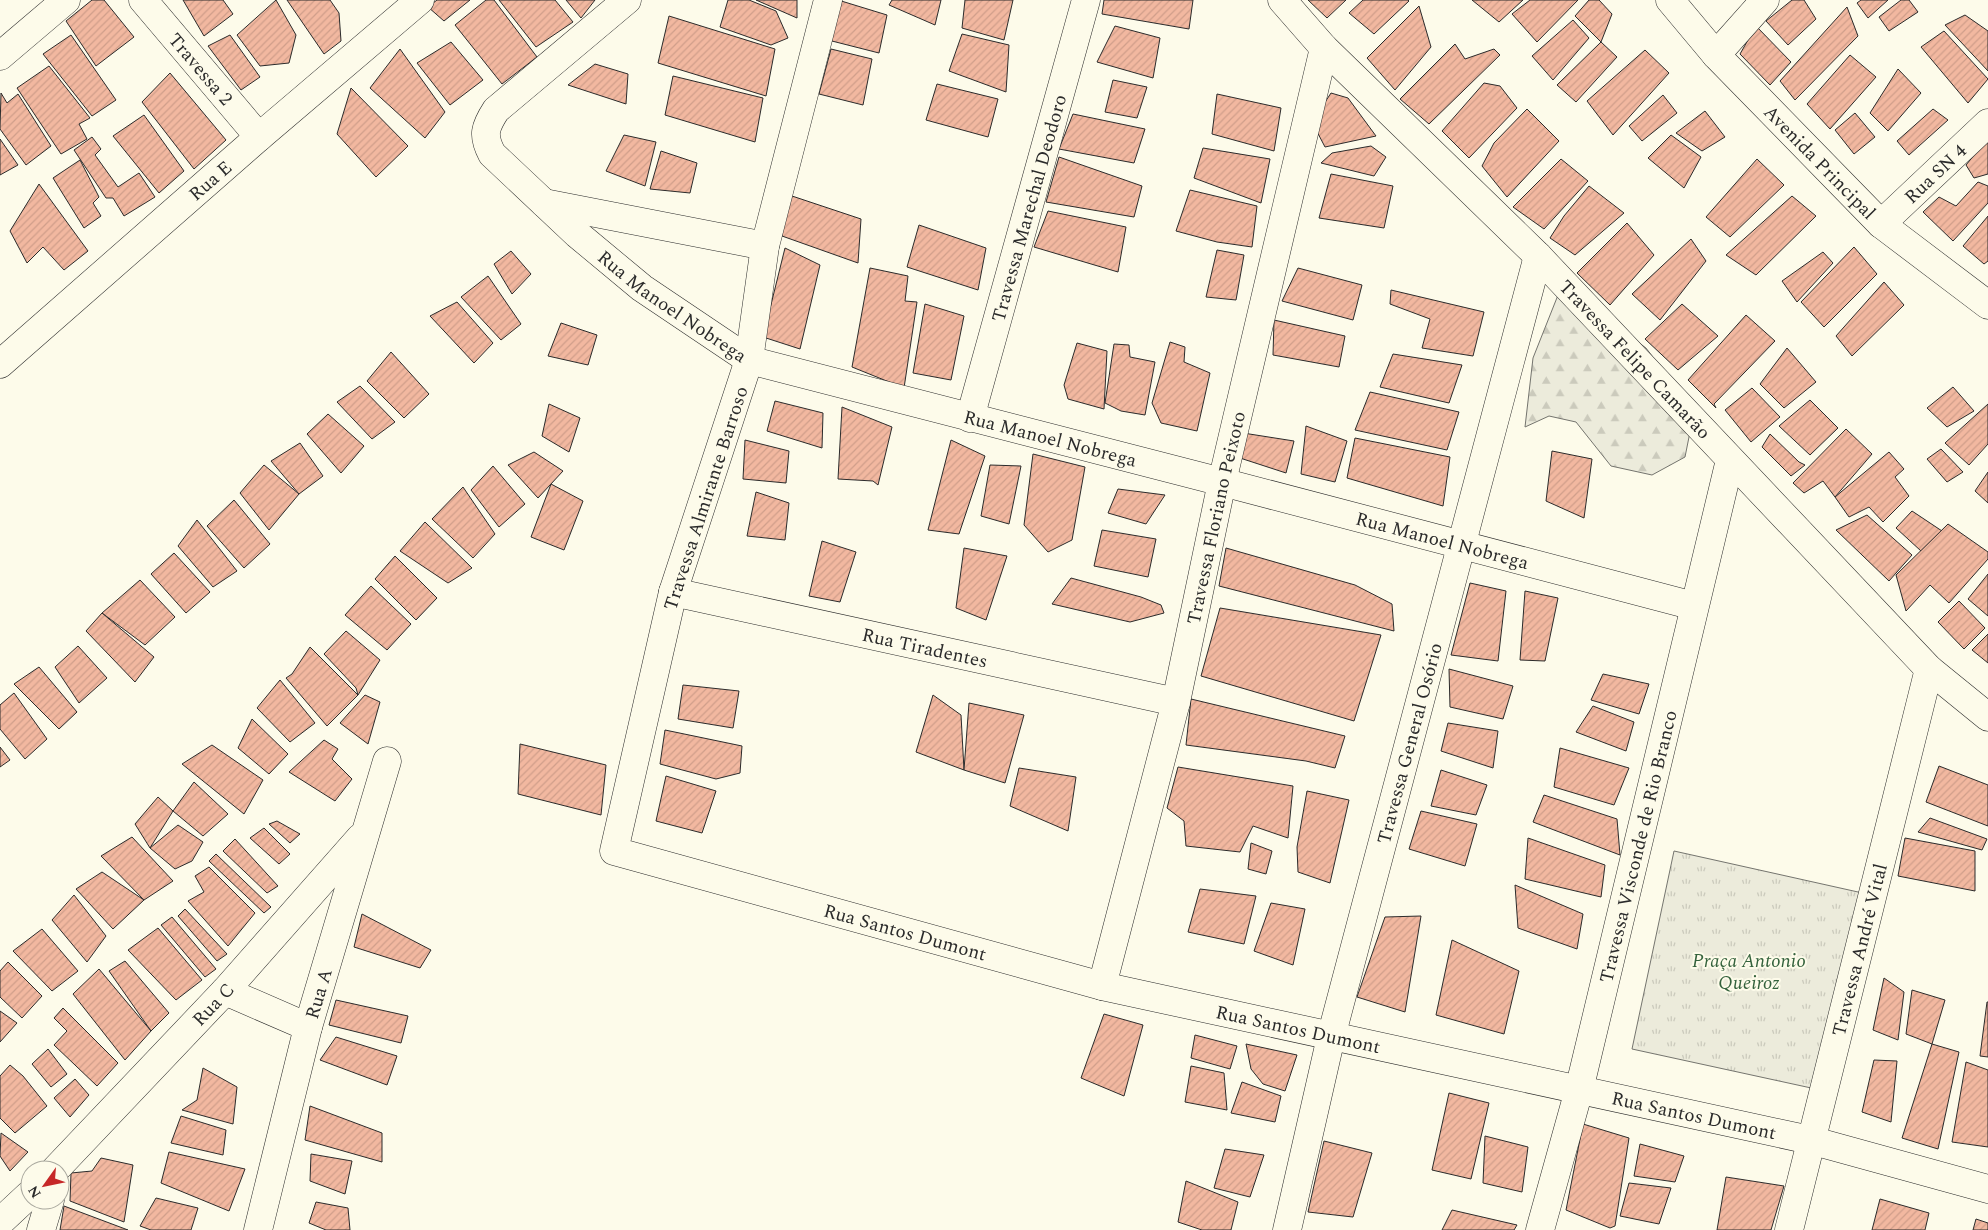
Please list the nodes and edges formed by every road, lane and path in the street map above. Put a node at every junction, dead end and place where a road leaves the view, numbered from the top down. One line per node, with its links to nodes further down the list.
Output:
1 (66, 0): 12 (street)
2 (143, 0): 14 (street, Travessa 2)
3 (420, 0): 14 (street, Rua E)
4 (628, 0): 15 (street, Rua Manoel Nobrega)
5 (828, 0): 17 (street, Travessa Almirante Barroso)
6 (1086, 0): 22 (street, Travessa Marechal Deodoro)
7 (1282, 0): 10 (street, Travessa Felipe Camarão)
8 (1670, 0): 11 (street, Avenida Principal)
9 (1765, 0): 11 (street)
10 (1324, 48): 18 (street, Travessa Felipe Camarão); 24 (street, Travessa Floriano Peixoto)
11 (1716, 55): 16 (street, Avenida Principal)
12 (0, 56)
13 (1988, 123): 16 (street, Rua SN 4)
14 (260, 138): 21 (street, Rua E)
15 (544, 203): 17 (street); 20 (street, Rua Manoel Nobrega)
16 (1881, 224): 19 (street, Avenida Principal)
17 (765, 246): 20 (street, Travessa Almirante Barroso)
18 (1538, 256): 23 (street, Travessa Felipe Camarão); 25 (street, Travessa General Osório)
19 (1988, 305)
20 (749, 360): 22 (street, Rua Manoel Nobrega); 26 (street, Travessa Almirante Barroso)
21 (0, 364)
22 (970, 418): 24 (street, Rua Manoel Nobrega)
23 (1730, 460): 27 (street, Travessa Visconde de Rio Branco); 28 (street, Travessa Felipe Camarão)
24 (1222, 482): 25 (street, Rua Manoel Nobrega); 29 (street, Travessa Floriano Peixoto)
25 (1461, 546): 27 (street, Rua Manoel Nobrega); 37 (street, Travessa General Osório)
26 (673, 592): 29 (street, Rua Tiradentes); 33 (street, Travessa Almirante Barroso)
27 (1694, 606): 38 (street, Travessa Visconde de Rio Branco)
28 (1928, 669): 30 (street, Travessa Felipe Camarão); 39 (street, Travessa André Vital)
29 (1176, 702): 34 (street, Travessa Floriano Peixoto)
30 (1988, 717)
31 (387, 761): 32 (street, Rua A)
32 (365, 832): 35 (street, Rua C); 36 (street, Rua A)
33 (614, 851): 34 (street, Rua Santos Dumont)
34 (1102, 986): 37 (street, Rua Santos Dumont)
35 (225, 991): 36 (street); 40 (street, Rua C)
36 (308, 1027): 46 (street, Rua A)
37 (1331, 1037): 38 (street, Rua Santos Dumont); 47 (street, Travessa General Osório)
38 (1579, 1090): 39 (street, Rua Santos Dumont); 48 (street, Travessa Visconde de Rio Branco)
39 (1810, 1140): 41 (street, Rua Santos Dumont); 49 (street, Travessa André Vital)
40 (66, 1160)
41 (1988, 1189)
42 (20, 1203): 44 (street)
43 (47, 1210): 45 (street)
44 (0, 1222)
45 (41, 1230)
46 (258, 1230)
47 (1287, 1230)
48 (1540, 1230)
49 (1789, 1230)

